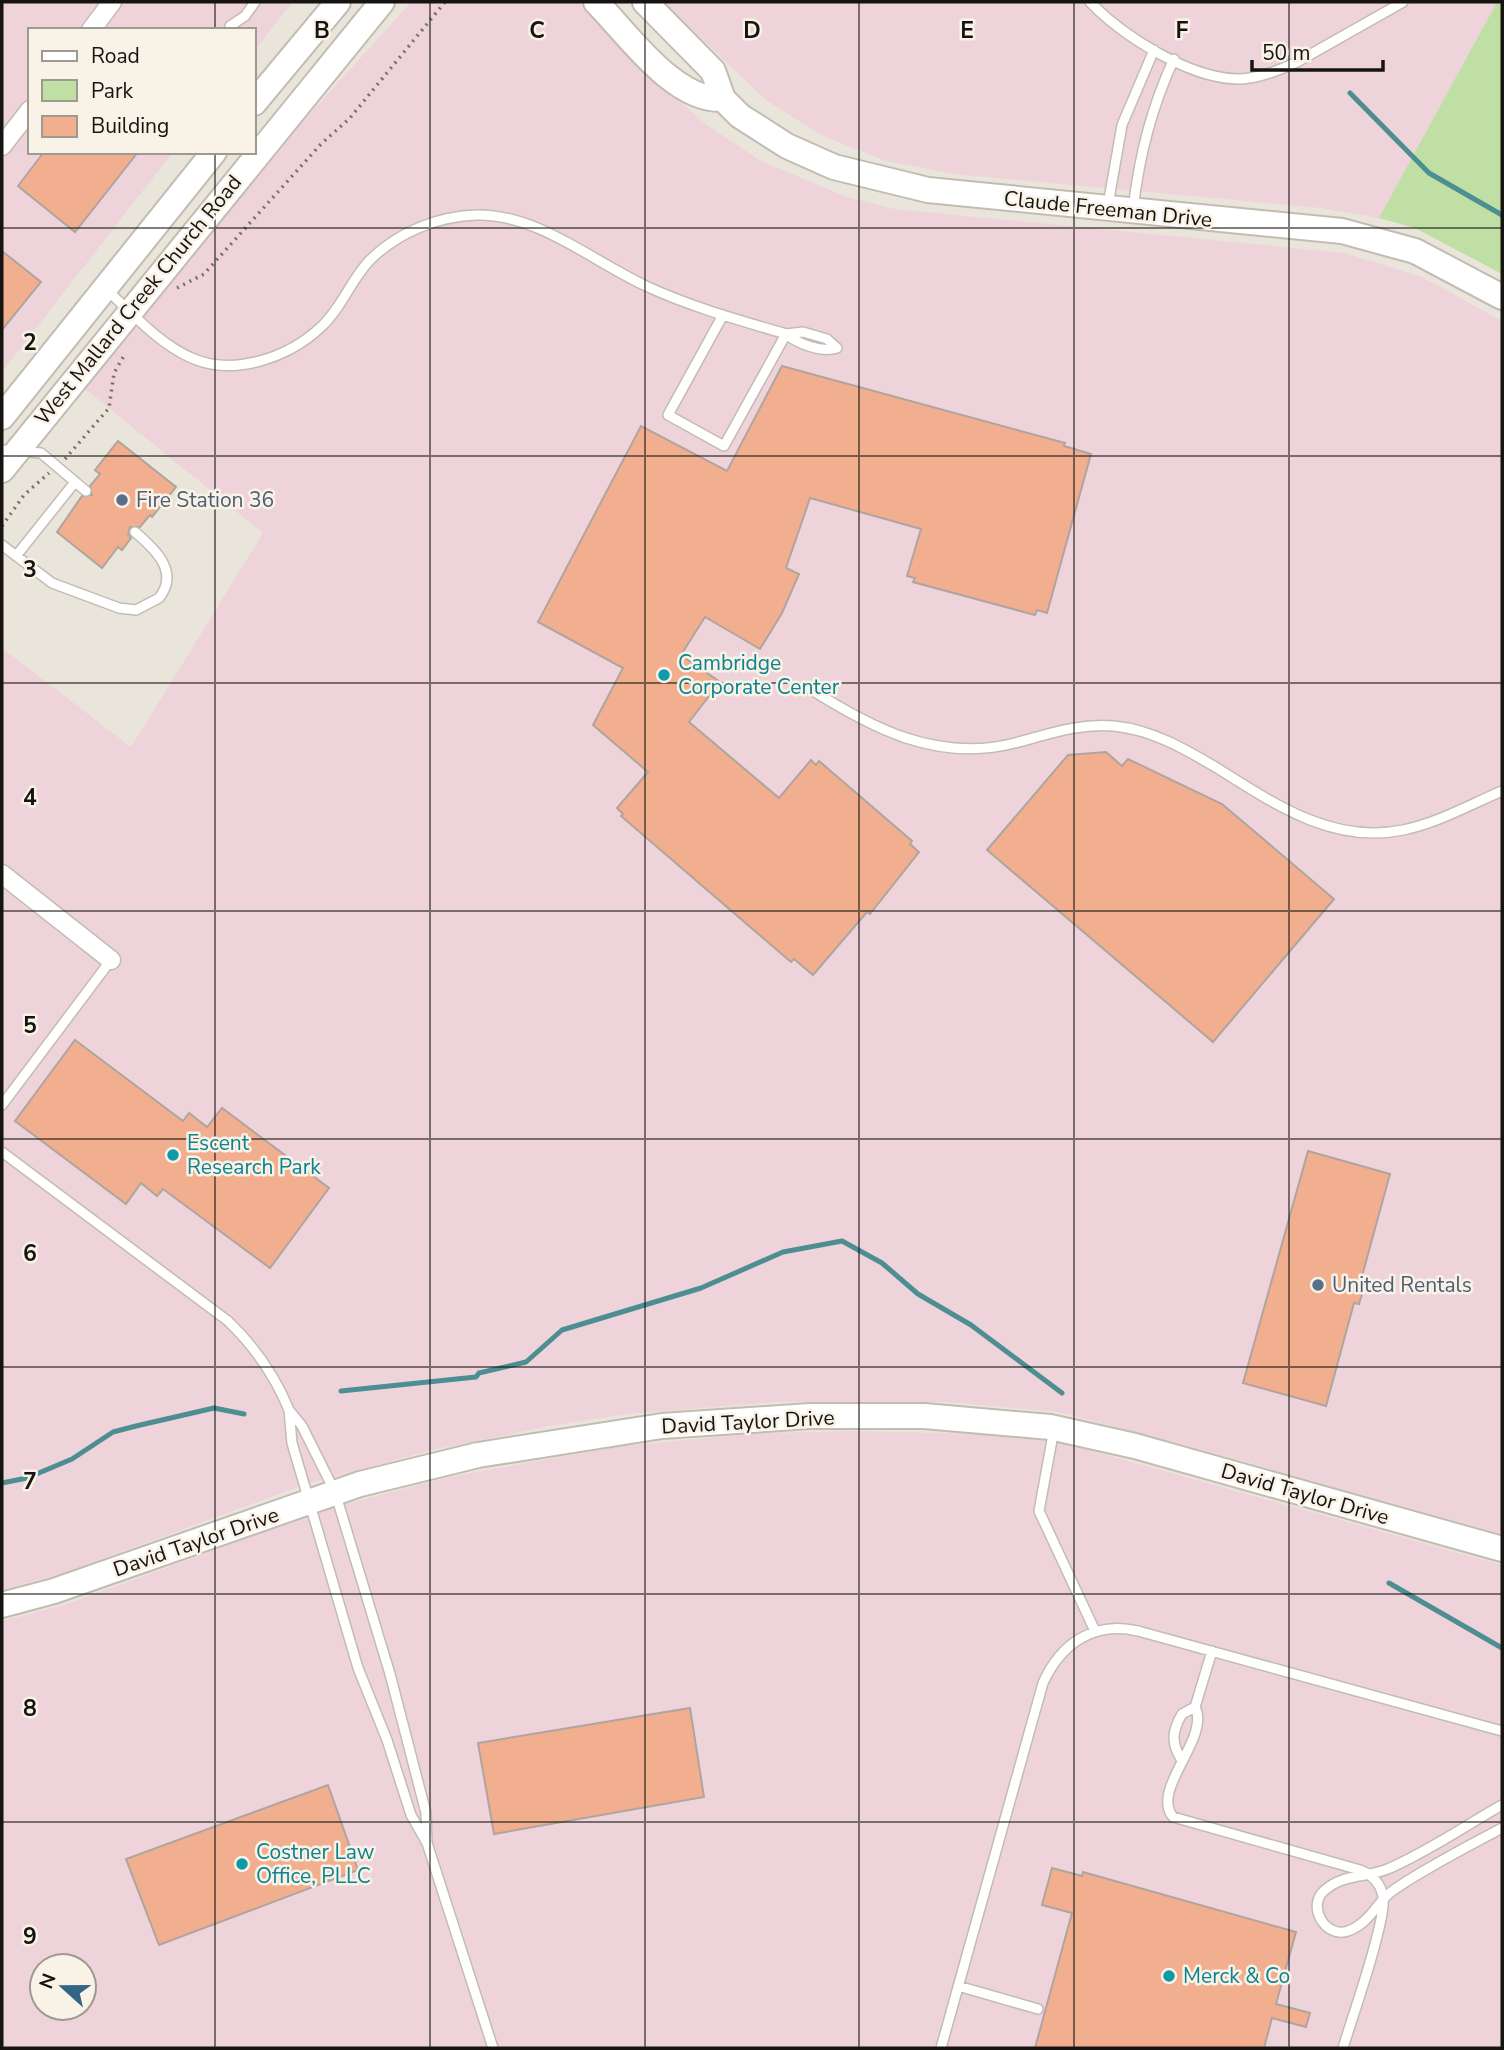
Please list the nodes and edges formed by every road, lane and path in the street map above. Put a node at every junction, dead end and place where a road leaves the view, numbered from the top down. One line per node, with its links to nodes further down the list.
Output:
1 (112, 2): 11 (street)
2 (255, 2): 10 (lane)
3 (338, 2): 15 (street)
4 (382, 2): 24 (street, West Mallard Creek Church Road)
5 (445, 2): 22 (path)
6 (596, 2): 14 (street, Claude Freeman Drive)
7 (645, 2): 14 (street, Claude Freeman Drive)
8 (1090, 2): 12 (lane)
9 (1403, 2): 13 (lane)
10 (230, 26)
11 (95, 28)
12 (1154, 50): 13 (lane); 19 (lane)
13 (1174, 59): 20 (lane)
14 (723, 99): 19 (street, Claude Freeman Drive)
15 (256, 101)
16 (28, 113): 17 (street)
17 (2, 146)
18 (212, 154): 21 (street, West Mallard Creek Church Road)
19 (1108, 209): 20 (street, Claude Freeman Drive)
20 (1132, 212): 23 (street, Claude Freeman Drive)
21 (106, 289): 24 (lane); 28 (street, West Mallard Creek Church Road)
22 (170, 293)
23 (1502, 297)
24 (130, 311): 25 (lane); 29 (street, West Mallard Creek Church Road)
25 (723, 315): 26 (lane); 26 (lane)
26 (786, 334): 26 (lane)
27 (131, 346): 30 (path)
28 (2, 417)
29 (10, 450): 31 (street, West Mallard Creek Church Road); 33 (lane)
30 (72, 453)
31 (2, 470)
32 (41, 480): 35 (path)
33 (75, 482): 34 (lane); 38 (lane)
34 (86, 491)
35 (2, 526)
36 (135, 532): 38 (lane)
37 (2, 545): 38 (lane)
38 (16, 556)
39 (807, 687): 40 (lane)
40 (1502, 791)
41 (2, 874): 42 (street)
42 (111, 960): 43 (lane)
43 (2, 1105)
44 (2, 1152): 45 (lane)
45 (289, 1410): 47 (lane); 48 (lane)
46 (1054, 1427): 47 (street, David Taylor Drive); 49 (street, David Taylor Drive); 51 (lane)
47 (335, 1492): 48 (street, David Taylor Drive); 58 (lane)
48 (309, 1502): 50 (street, David Taylor Drive); 58 (lane)
49 (1502, 1549)
50 (2, 1605)
51 (1095, 1631): 52 (lane); 61 (lane)
52 (1212, 1651): 53 (lane); 54 (lane)
53 (1195, 1706): 55 (lane); 55 (lane)
54 (1502, 1731)
55 (1181, 1759): 59 (lane)
56 (1502, 1805): 59 (lane)
57 (1502, 1828): 60 (lane)
58 (427, 1843): 63 (lane)
59 (1368, 1874): 60 (lane); 60 (lane)
60 (1384, 1900): 65 (lane)
61 (958, 1986): 62 (lane); 64 (lane)
62 (1038, 2009)
63 (493, 2048)
64 (941, 2048)
65 (1343, 2048)

